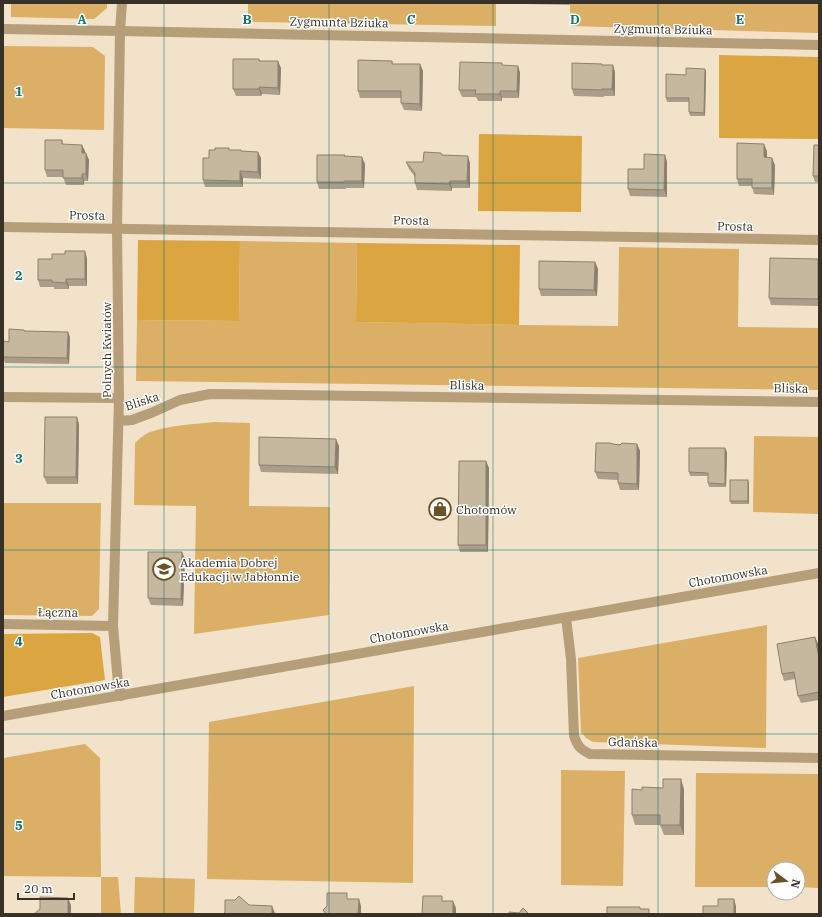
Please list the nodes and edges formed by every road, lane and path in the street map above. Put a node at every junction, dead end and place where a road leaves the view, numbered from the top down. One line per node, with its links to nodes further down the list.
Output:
1 (122, 3): 3 (street, Polnych Kwiatów)
2 (3, 29): 3 (street, Zygmunta Bziuka)
3 (120, 31): 4 (street, Zygmunta Bziuka); 6 (street, Polnych Kwiatów)
4 (819, 45)
5 (3, 227): 6 (street, Prosta)
6 (117, 229): 7 (street, Prosta); 9 (street, Polnych Kwiatów)
7 (819, 240)
8 (3, 397): 9 (street, Bliska)
9 (119, 398): 11 (street, Polnych Kwiatów)
10 (819, 402): 11 (street, Bliska)
11 (119, 421): 15 (street, Polnych Kwiatów)
12 (819, 573): 13 (street, Chotomowska)
13 (566, 618): 16 (street, Chotomowska); 18 (street, Gdańska)
14 (3, 624): 15 (street, Łączna)
15 (113, 626): 16 (street, Polnych Kwiatów)
16 (121, 696): 17 (street, Chotomowska)
17 (3, 716)
18 (819, 758)

